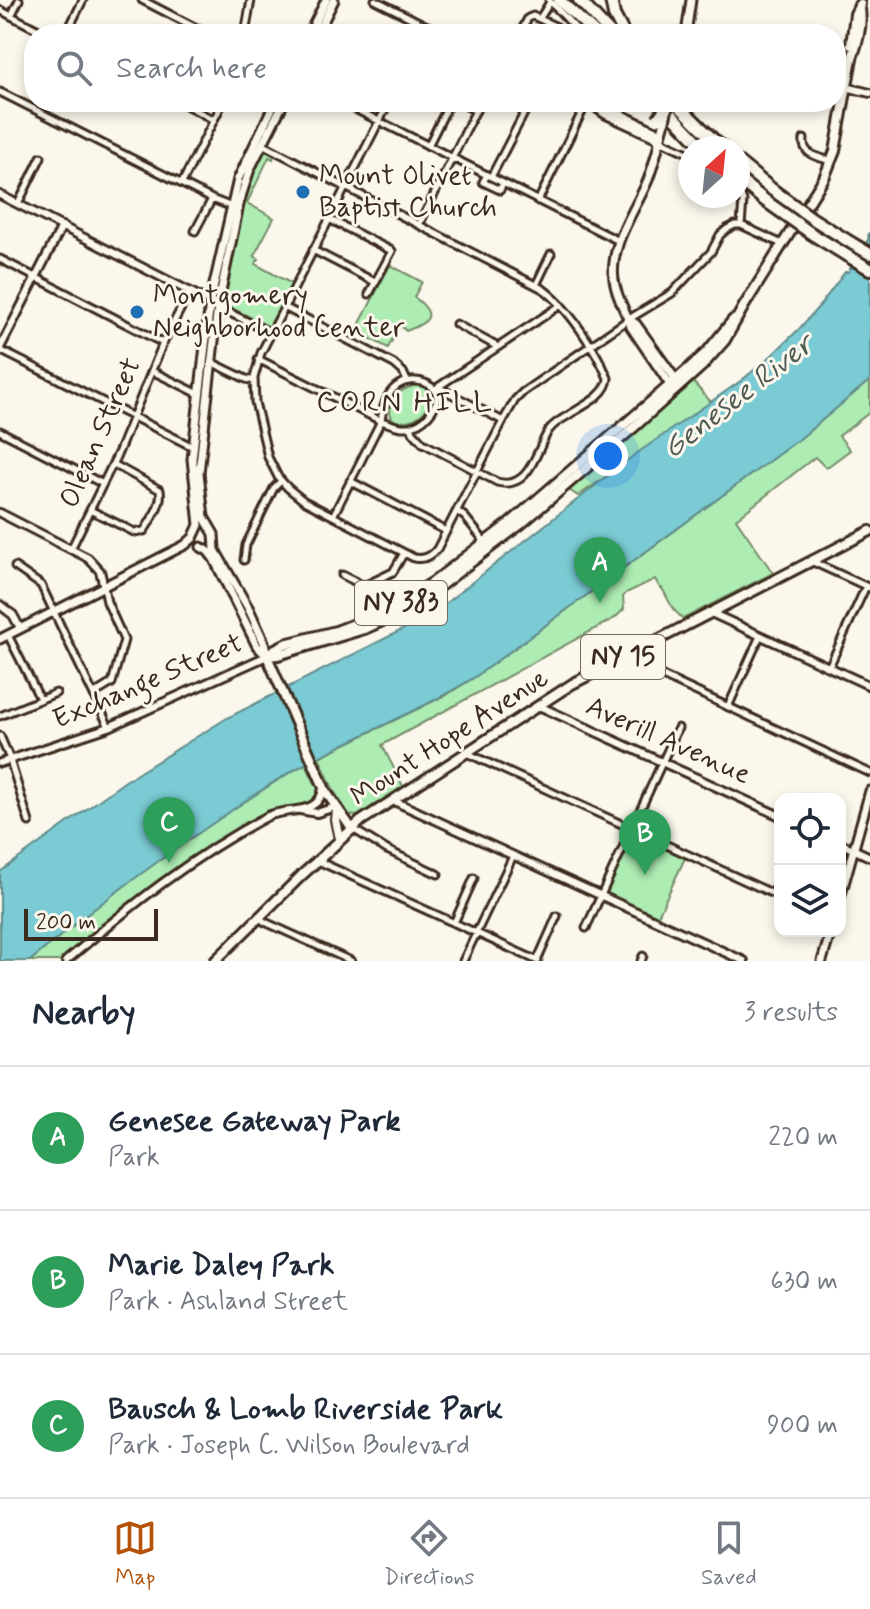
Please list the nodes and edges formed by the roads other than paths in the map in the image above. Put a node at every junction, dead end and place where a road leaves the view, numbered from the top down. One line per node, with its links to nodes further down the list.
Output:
1 (19, 0): 14 (street)
2 (83, 0): 17 (street)
3 (142, 0): 18 (street)
4 (251, 0): 19 (street)
5 (326, 0): 20 (main road)
6 (334, 0): 21 (main road)
7 (375, 0): 22 (street)
8 (556, 0): 15 (street); 25 (street); 26 (highway)
9 (579, 0): 27 (highway)
10 (611, 0): 28 (highway)
11 (691, 0): 29 (main road)
12 (860, 2): 30 (main road, NY 383)
13 (0, 10): 14 (street)
14 (11, 16): 16 (street)
15 (540, 18): 23 (street); 24 (street)
16 (27, 24)
17 (71, 24)
18 (189, 24)
19 (247, 24)
20 (314, 24)
21 (323, 24)
22 (424, 24)
23 (525, 24)
24 (551, 24)
25 (574, 24)
26 (584, 24)
27 (602, 24)
28 (618, 24)
29 (687, 24)
30 (846, 87): 32 (street)
31 (0, 92): 33 (street)
32 (870, 93)
33 (24, 104)
34 (40, 112): 70 (street)
35 (199, 112): 53 (street)
36 (218, 112): 53 (street)
37 (271, 112): 62 (main road)
38 (278, 112): 62 (main road)
39 (361, 112): 54 (street)
40 (384, 112): 54 (street)
41 (445, 112): 63 (street)
42 (475, 112): 66 (street)
43 (524, 112): 69 (street)
44 (582, 112): 75 (street)
45 (601, 112): 61 (street)
46 (612, 112): 56 (highway)
47 (665, 112): 57 (highway)
48 (666, 112): 55 (highway, bridge)
49 (669, 112): 57 (highway)
50 (683, 112): 58 (highway)
51 (692, 112): 59 (highway)
52 (841, 112): 67 (main road, NY 383)
53 (214, 120): 70 (street)
54 (379, 121): 63 (street); 71 (street)
55 (661, 122): 56 (highway); 61 (main road)
56 (634, 123): 61 (highway)
57 (690, 134)
58 (710, 136)
59 (713, 136)
60 (804, 139): 67 (street)
61 (660, 141): 64 (street); 84 (main road)
62 (259, 143): 71 (street); 77 (main road)
63 (428, 146): 66 (street)
64 (678, 149)
65 (41, 157): 76 (street)
66 (452, 158): 69 (street); 80 (street)
67 (832, 162): 85 (main road, NY 383)
68 (750, 171): 88 (highway, bridge)
69 (489, 176): 75 (street)
70 (182, 184): 74 (street)
71 (345, 187): 79 (street); 80 (street)
72 (750, 189): 90 (highway, bridge)
73 (0, 195): 76 (street)
74 (212, 199): 77 (street); 83 (street)
75 (538, 201): 84 (street)
76 (18, 204): 82 (street)
77 (235, 207): 96 (main road)
78 (742, 208): 81 (street)
79 (329, 219): 86 (street); 92 (street)
80 (419, 225): 93 (street)
81 (741, 225): 85 (street); 99 (street)
82 (62, 226): 91 (street); 94 (street)
83 (195, 231)
84 (619, 241): 99 (main road)
85 (782, 244): 111 (main road, NY 383)
86 (313, 250): 92 (street); 98 (street)
87 (551, 254): 93 (street)
88 (870, 254)
89 (0, 259): 91 (street)
90 (870, 269)
91 (36, 277): 102 (street); 105 (street)
92 (375, 282): 95 (street)
93 (536, 285): 97 (street)
94 (190, 291): 96 (street); 102 (street, Olean Street)
95 (369, 294)
96 (214, 304): 101 (street); 107 (main road); 113 (main road)
97 (561, 305): 103 (street); 104 (street)
98 (284, 307): 101 (street); 110 (street)
99 (629, 319): 103 (street); 111 (main road)
100 (456, 324): 104 (street)
101 (271, 333): 106 (street)
102 (163, 343): 108 (street, Olean Street)
103 (590, 346): 116 (street); 121 (street)
104 (498, 347): 112 (street)
105 (0, 349): 114 (street)
106 (258, 359): 109 (street); 115 (street)
107 (211, 362): 109 (street); 132 (main road)
108 (152, 371): 113 (street); 114 (street, Olean Street)
109 (254, 381): 122 (street)
110 (407, 381): 112 (street); 115 (street)
111 (675, 385): 134 (main road, NY 383)
112 (436, 388): 116 (street); 117 (street)
113 (199, 394): 119 (main road)
114 (133, 418): 119 (street); 120 (street, Olean Street)
115 (381, 421): 117 (street); 123 (street)
116 (503, 421): 121 (street)
117 (411, 426): 121 (street)
118 (0, 431): 124 (street)
119 (193, 447): 131 (main road)
120 (113, 464): 124 (street, Olean Street); 125 (street)
121 (477, 471): 126 (street)
122 (281, 481): 128 (street); 137 (street)
123 (350, 481): 128 (street); 129 (street)
124 (103, 484): 125 (street, Olean Street)
125 (90, 510): 135 (street, Olean Street)
126 (457, 511): 129 (street); 134 (street)
127 (0, 513): 135 (street)
128 (333, 516): 136 (street)
129 (446, 531): 136 (street)
130 (870, 531): 138 (main road, Mount Hope Avenue / NY 15)
131 (196, 533): 132 (main road); 133 (main road); 140 (main road)
132 (214, 536): 133 (main road); 150 (main road)
133 (201, 546): 140 (main road); 150 (main road)
134 (488, 546): 150 (main road, NY 383); 150 (main road, NY 383)
135 (71, 549): 142 (street)
136 (404, 553): 141 (street)
137 (244, 560)
138 (810, 561): 143 (street); 146 (main road, Mount Hope Avenue / NY 15)
139 (15, 567): 145 (street)
140 (139, 570): 142 (main road)
141 (342, 575)
142 (104, 587): 145 (main road); 155 (street)
143 (868, 587): 152 (street)
144 (0, 605): 147 (street)
145 (55, 612): 147 (main road); 155 (street)
146 (709, 612): 148 (street); 151 (main road, Mount Hope Avenue / NY 15)
147 (20, 628): 149 (main road)
148 (760, 636): 152 (street); 158 (street)
149 (4, 637): 156 (street)
150 (267, 656): 160 (street, Exchange Street); 168 (main road)
151 (623, 657): 157 (main road, Mount Hope Avenue / NY 15); 158 (street)
152 (829, 667): 153 (street)
153 (870, 686)
154 (56, 693): 156 (street)
155 (94, 694): 160 (street)
156 (40, 699): 159 (street)
157 (539, 706): 163 (main road, Mount Hope Avenue / NY 15); 165 (street, Averill Avenue)
158 (728, 707): 167 (street)
159 (0, 716)
160 (109, 727): 164 (street, Exchange Street)
161 (678, 728): 165 (street)
162 (0, 736): 164 (street)
163 (467, 753): 170 (main road, Mount Hope Avenue / NY 15); 176 (street)
164 (10, 760): 166 (street, Exchange Street); 174 (street)
165 (663, 762): 173 (street, Averill Avenue); 176 (street)
166 (0, 763)
167 (870, 773)
168 (322, 783): 171 (main road); 172 (street)
169 (870, 791): 179 (main road)
170 (394, 801): 175 (main road, Mount Hope Avenue / NY 15); 180 (street)
171 (336, 808): 172 (street); 175 (main road); 177 (main road)
172 (300, 810): 194 (street)
173 (774, 813)
174 (29, 822)
175 (352, 829): 177 (main road, Mount Hope Avenue / NY 15); 183 (street)
176 (631, 830): 186 (street); 187 (street)
177 (340, 839): 182 (main road, Mount Hope Avenue / NY 15)
178 (846, 846): 179 (street)
179 (854, 849): 181 (street); 184 (main road)
180 (513, 856): 187 (street); 192 (street)
181 (870, 857)
182 (318, 861): 189 (main road, Mount Hope Avenue / NY 15); 190 (street)
183 (438, 874)
184 (846, 877)
185 (474, 878): 190 (street)
186 (774, 894)
187 (601, 897): 191 (street); 199 (street)
188 (557, 916): 198 (street)
189 (260, 918): 195 (main road, Mount Hope Avenue / NY 15); 196 (street)
190 (454, 923): 192 (street)
191 (586, 928)
192 (476, 933): 197 (street); 198 (street)
193 (829, 937): 200 (main road)
194 (66, 961)
195 (215, 961)
196 (351, 961)
197 (463, 961)
198 (537, 961)
199 (744, 961)
200 (822, 961)

